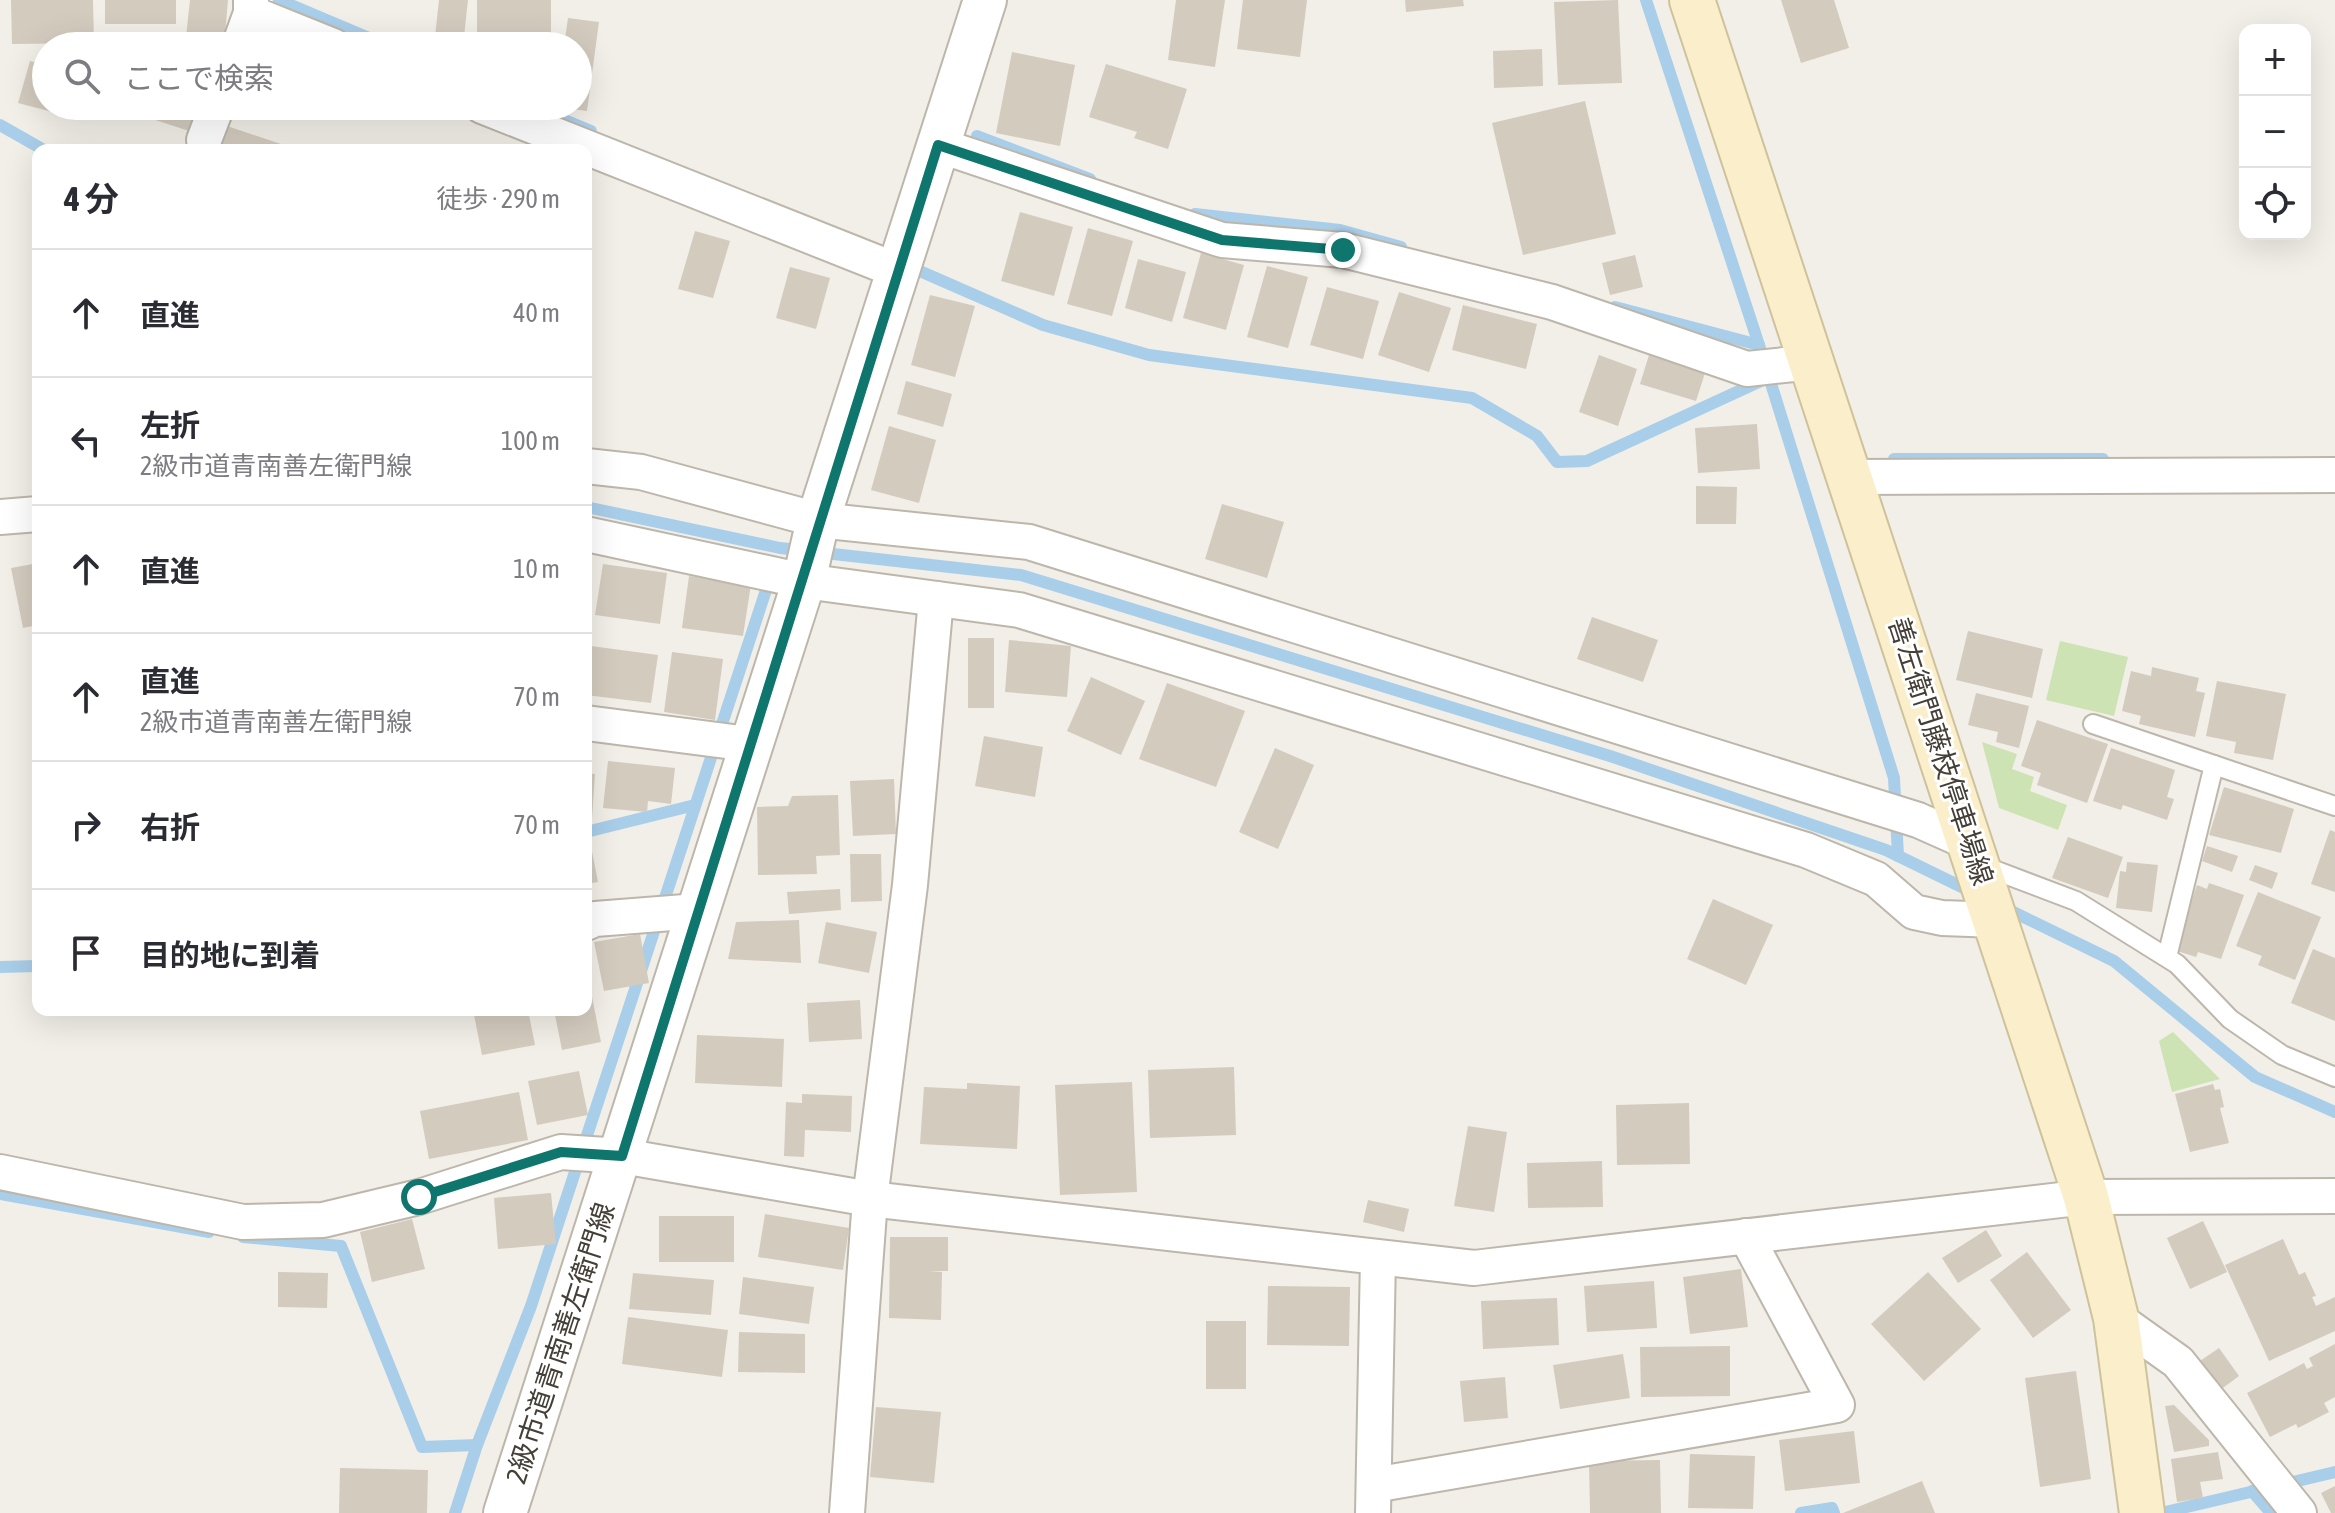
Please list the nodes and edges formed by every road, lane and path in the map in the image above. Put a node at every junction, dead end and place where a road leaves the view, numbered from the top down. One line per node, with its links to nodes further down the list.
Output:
1 (985, 0): 10 (street)
2 (1692, 0): 13 (main road, 善左衛門藤枝停車場線)
3 (251, 6): 4 (street); 5 (street)
4 (243, 32)
5 (304, 32)
6 (212, 120): 8 (street)
7 (517, 120): 9 (street)
8 (204, 140)
9 (578, 144)
10 (938, 145): 12 (street); 13 (street)
11 (592, 150): 12 (street)
12 (898, 271): 19 (street)
13 (1813, 362): 16 (main road, 善左衛門藤枝停車場線)
14 (592, 467): 19 (street)
15 (2335, 475): 16 (street)
16 (1851, 477): 28 (main road, 善左衛門藤枝停車場線)
17 (32, 514): 18 (street)
18 (0, 517)
19 (818, 523): 21 (street, 2級市道青南善左衛門線); 28 (street)
20 (592, 535): 21 (street)
21 (804, 580): 22 (street); 25 (street, 2級市道青南善左衛門線)
22 (936, 599): 28 (street); 37 (street)
23 (592, 724): 25 (street)
24 (2093, 724): 26 (lane)
25 (749, 744): 29 (street, 2級市道青南善左衛門線)
26 (2214, 765): 27 (lane); 31 (lane)
27 (2335, 806)
28 (1987, 886): 31 (lane); 36 (main road, 善左衛門藤枝停車場線)
29 (698, 911): 30 (street); 33 (street, 2級市道青南善左衛門線)
30 (592, 920)
31 (2167, 957): 32 (lane)
32 (2335, 1077)
33 (622, 1156): 34 (street); 37 (street); 44 (street, 2級市道青南善左衛門線)
34 (0, 1172)
35 (2335, 1196): 36 (street)
36 (2086, 1197): 38 (street); 40 (main road, 善左衛門藤枝停車場線)
37 (870, 1199): 39 (street); 45 (street)
38 (1746, 1236): 39 (street); 42 (street)
39 (1378, 1258): 42 (street)
40 (2116, 1318): 41 (street); 43 (main road, 善左衛門藤枝停車場線)
41 (2284, 1494)
42 (1373, 1499)
43 (2142, 1507)
44 (505, 1513)
45 (847, 1513)

